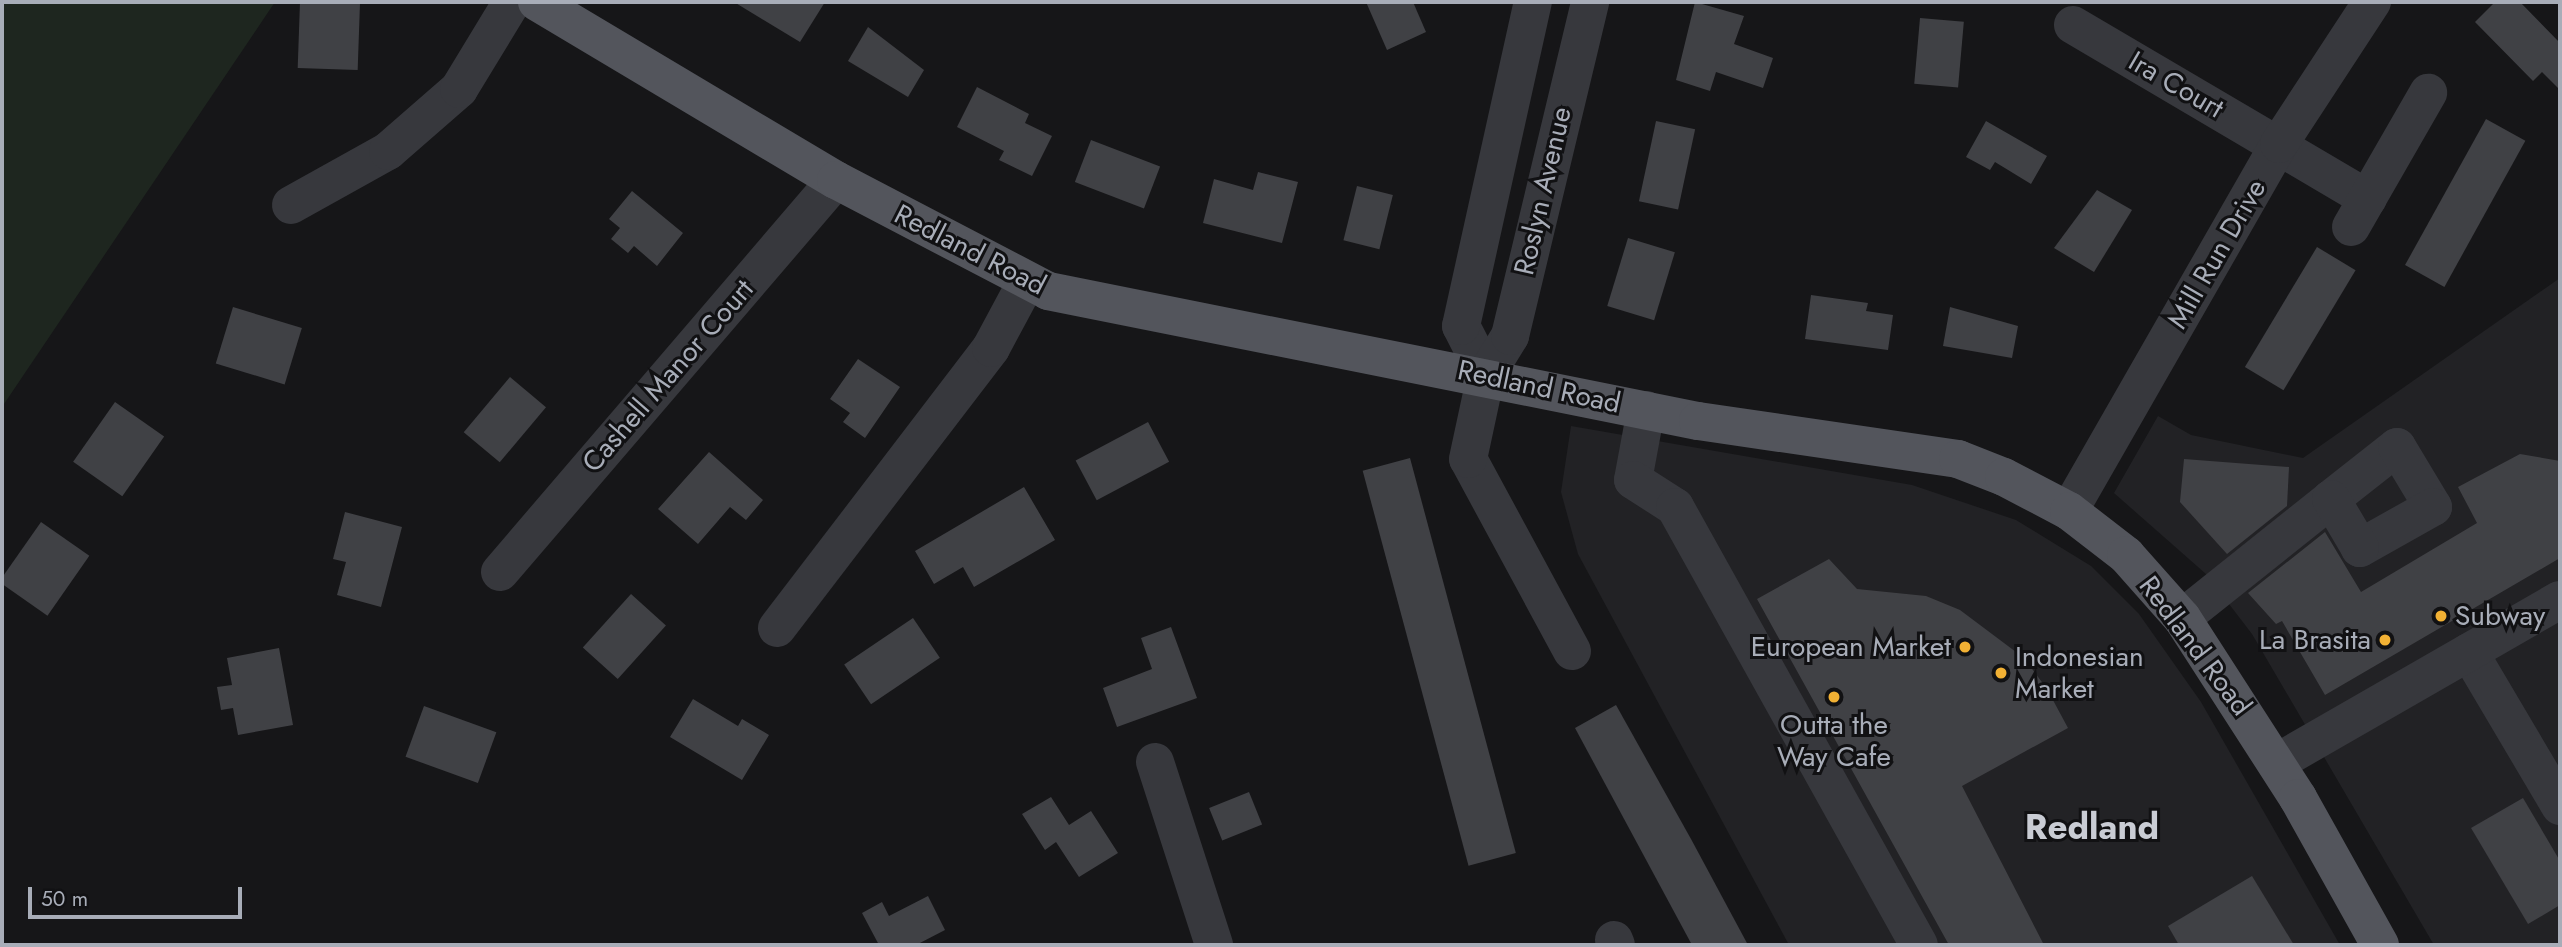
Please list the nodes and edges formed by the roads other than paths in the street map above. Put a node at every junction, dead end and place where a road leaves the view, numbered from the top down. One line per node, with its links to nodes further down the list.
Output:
1 (512, 2): 10 (street)
2 (537, 2): 9 (main road, Redland Road)
3 (1533, 2): 12 (street, Roslyn Avenue)
4 (1590, 2): 12 (street, Roslyn Avenue)
5 (2372, 2): 8 (street, Mill Run Drive)
6 (2073, 25): 8 (street, Ira Court)
7 (2428, 93): 8 (street, Ira Court)
8 (2279, 144): 15 (street, Mill Run Drive)
9 (836, 180): 11 (main road, Redland Road); 16 (street, Cashell Manor Court)
10 (291, 205)
11 (1027, 281): 12 (main road, Redland Road); 19 (street)
12 (1486, 375): 13 (main road, Redland Road); 20 (street, Roslyn Avenue)
13 (1646, 410): 15 (main road, Redland Road); 26 (street)
14 (2331, 499): 18 (street)
15 (2069, 512): 18 (main road, Redland Road)
16 (500, 572)
17 (2560, 600): 21 (street)
18 (2182, 618): 23 (main road, Redland Road)
19 (777, 628)
20 (1572, 651)
21 (2469, 652): 23 (street); 24 (street)
22 (1155, 762): 25 (street)
23 (2276, 763): 27 (main road, Redland Road)
24 (2560, 806)
25 (1214, 945)
26 (1919, 945)
27 (2380, 945)

